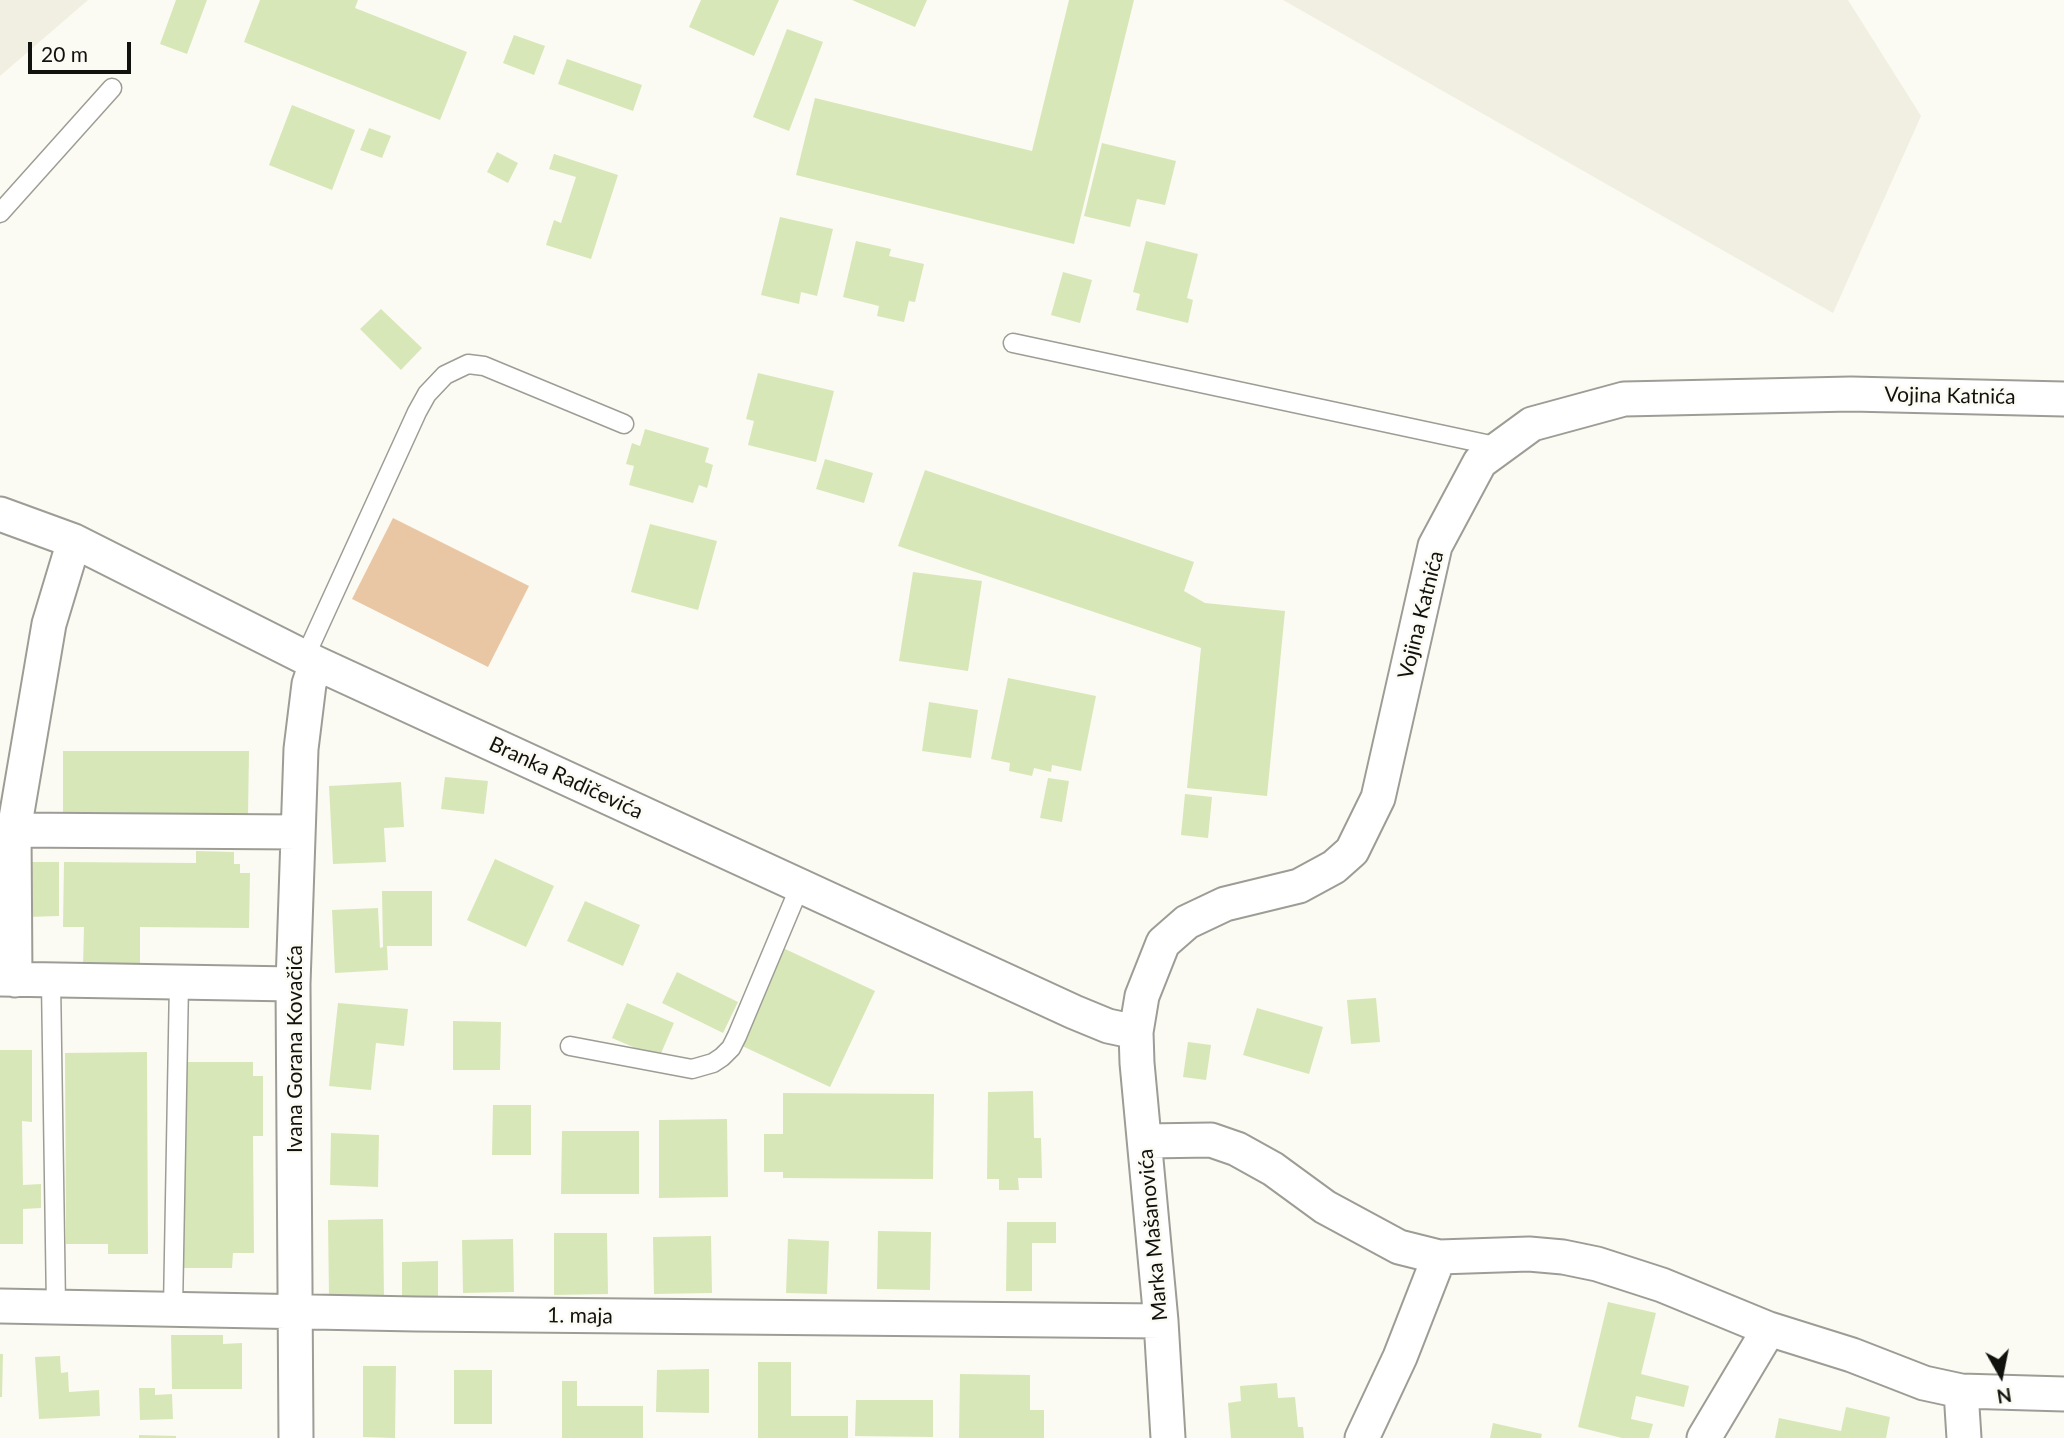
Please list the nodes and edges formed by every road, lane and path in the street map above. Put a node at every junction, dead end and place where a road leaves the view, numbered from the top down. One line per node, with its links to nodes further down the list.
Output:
1 (112, 88): 2 (lane)
2 (0, 213)
3 (1013, 343): 6 (lane)
4 (2064, 399): 6 (street, Vojina Katnića)
5 (624, 424): 9 (lane)
6 (1500, 447): 17 (street, Vojina Katnića)
7 (0, 514): 8 (street, Branka Radičevića)
8 (74, 541): 9 (street, Branka Radičevića); 10 (street)
9 (310, 660): 11 (street, Ivana Gorana Kovačića); 12 (street, Branka Radičevića)
10 (14, 830): 11 (street); 13 (street)
11 (298, 832): 16 (street, Ivana Gorana Kovačića)
12 (800, 886): 17 (street, Branka Radičevića); 18 (lane)
13 (8, 980): 14 (street)
14 (51, 981): 15 (street); 22 (lane)
15 (179, 982): 16 (street); 23 (lane)
16 (293, 984): 24 (street, Ivana Gorana Kovačića)
17 (1136, 1032): 19 (street, Marka Mašanovića)
18 (570, 1046)
19 (1146, 1141): 20 (street); 25 (street, Marka Mašanovića)
20 (1438, 1257): 26 (street); 31 (street)
21 (0, 1306): 22 (street, 1. maja)
22 (56, 1307): 23 (street, 1. maja)
23 (173, 1309): 24 (street, 1. maja)
24 (296, 1311): 25 (street, 1. maja); 29 (street, Ivana Gorana Kovačića)
25 (1161, 1321): 30 (street, Marka Mašanovića)
26 (1769, 1329): 27 (street); 32 (street)
27 (1961, 1391): 28 (street); 33 (street)
28 (2064, 1394)
29 (296, 1438)
30 (1168, 1438)
31 (1362, 1438)
32 (1704, 1438)
33 (1964, 1438)

